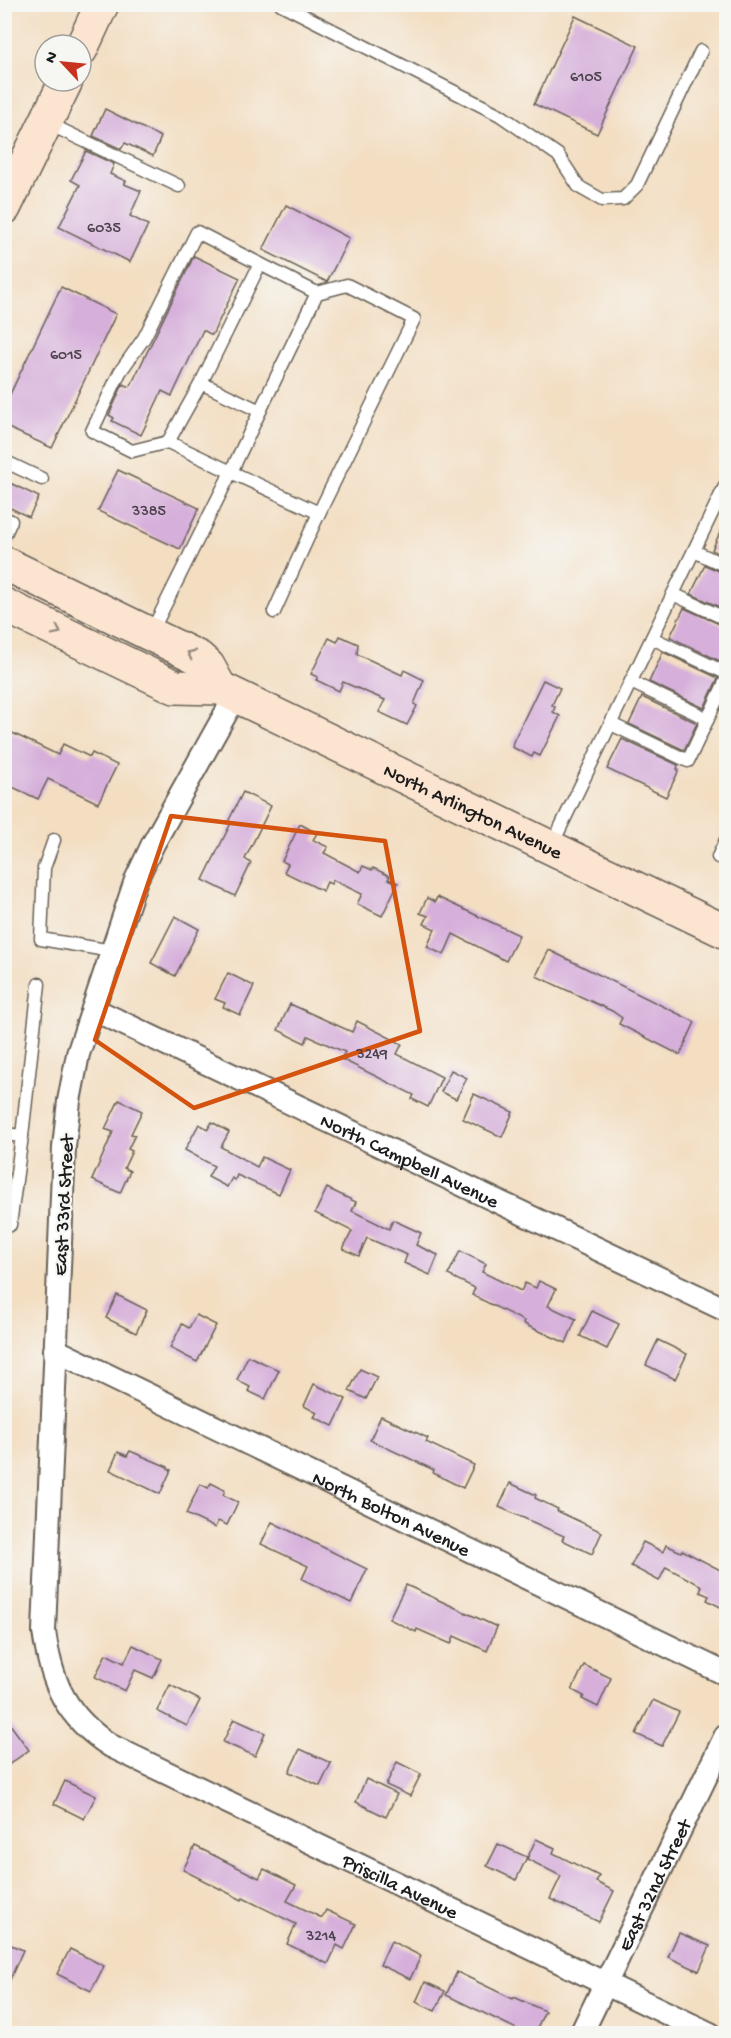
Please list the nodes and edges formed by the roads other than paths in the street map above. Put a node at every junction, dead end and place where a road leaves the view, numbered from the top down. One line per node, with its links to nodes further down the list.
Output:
1 (102, 4): 3 (main road)
2 (281, 4): 4 (lane)
3 (88, 33)
4 (701, 51)
5 (60, 93): 6 (main road)
6 (46, 122): 7 (lane); 8 (main road)
7 (178, 186)
8 (4, 208)
9 (260, 264): 10 (lane); 11 (lane); 13 (lane)
10 (317, 293): 12 (lane); 19 (lane)
11 (201, 383): 12 (lane); 13 (lane)
12 (260, 411): 15 (lane)
13 (168, 442): 15 (lane)
14 (4, 461): 16 (lane)
15 (231, 472): 19 (lane); 29 (lane)
16 (42, 479)
17 (726, 484): 18 (lane)
18 (721, 509): 22 (lane)
19 (319, 513): 27 (lane)
20 (4, 518): 21 (lane)
21 (4, 536)
22 (694, 551): 24 (lane); 25 (lane)
23 (4, 563): 29 (main road)
24 (726, 566)
25 (673, 594): 28 (lane); 30 (lane)
26 (4, 605): 34 (main road, North Arlington Avenue, one-way to 34)
27 (274, 612)
28 (726, 619)
29 (150, 634): 34 (main road, one-way to 29)
30 (652, 638): 31 (lane); 33 (lane)
31 (726, 673)
32 (726, 680): 35 (lane)
33 (631, 682): 35 (lane); 36 (lane)
34 (228, 692): 39 (main road, North Arlington Avenue); 42 (street, East 33rd Street)
35 (708, 718): 36 (lane)
36 (611, 724): 39 (lane)
37 (54, 840): 42 (lane)
38 (726, 840): 40 (lane)
39 (551, 848): 41 (main road, North Arlington Avenue)
40 (718, 856)
41 (726, 932)
42 (112, 951): 44 (street, East 33rd Street)
43 (39, 984): 46 (lane)
44 (93, 1009): 48 (street, North Campbell Avenue); 49 (street, East 33rd Street)
45 (4, 1134): 46 (lane)
46 (22, 1136): 47 (lane)
47 (4, 1228)
48 (726, 1310)
49 (55, 1350): 50 (street, North Bolton Avenue); 51 (street, East 33rd Street)
50 (726, 1674)
51 (95, 1735): 53 (street, Priscilla Avenue)
52 (726, 1735): 53 (street, East 32nd Street)
53 (605, 1983): 54 (street, East 32nd Street); 55 (street, Priscilla Avenue)
54 (581, 2034)
55 (710, 2034)

